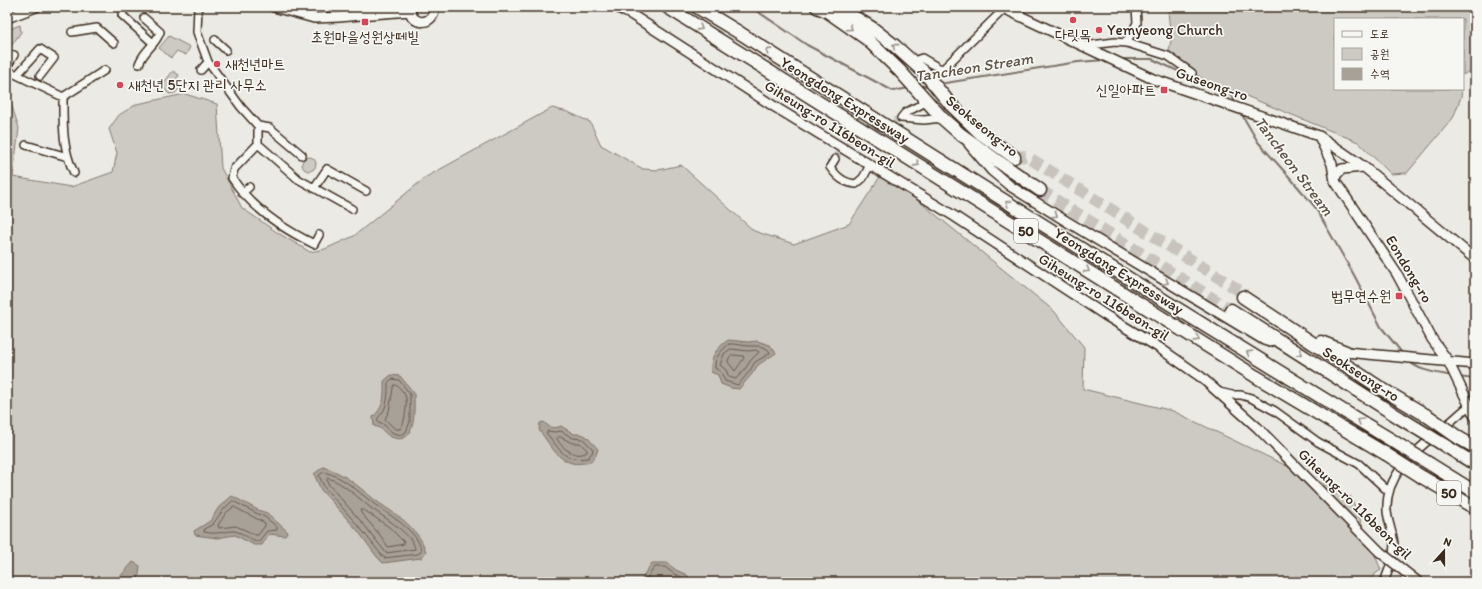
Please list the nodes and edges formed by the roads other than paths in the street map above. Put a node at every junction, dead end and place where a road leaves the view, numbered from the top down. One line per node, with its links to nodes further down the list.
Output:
1 (36, 7): 15 (street)
2 (124, 7): 20 (street)
3 (198, 7): 25 (street)
4 (274, 7): 14 (street)
5 (444, 7): 12 (street)
6 (616, 7): 45 (street, Giheung-ro 116beon-gil)
7 (667, 7): 71 (highway, Yeongdong Expressway / 50, one-way to 71, bridge)
8 (697, 7): 70 (highway, Yeongdong Expressway / 50, one-way to 8, bridge)
9 (817, 7): 35 (highway, Seokseong-ro, one-way to 35)
10 (838, 7): 27 (highway, one-way to 10)
11 (1136, 7): 21 (street)
12 (434, 8): 14 (street)
13 (1003, 8): 22 (street, Guseong-ro); 27 (street, Guseong-ro)
14 (410, 9)
15 (7, 18)
16 (144, 18): 20 (street)
17 (72, 32): 19 (street)
18 (215, 40): 23 (street)
19 (114, 42)
20 (154, 43): 26 (street)
21 (1126, 43): 22 (street); 30 (street)
22 (1083, 46): 38 (street, Guseong-ro)
23 (226, 50)
24 (14, 55): 31 (street)
25 (208, 62): 29 (street); 36 (street)
26 (139, 64)
27 (914, 64): 43 (highway)
28 (104, 70): 33 (street)
29 (201, 70)
30 (1192, 73)
31 (17, 76): 32 (street); 33 (street)
32 (40, 76)
33 (63, 97): 42 (street)
34 (921, 98): 35 (street)
35 (939, 115): 37 (highway, Seokseong-ro)
36 (258, 126): 39 (street); 41 (street)
37 (959, 133): 51 (highway, Seokseong-ro); 58 (street, one-way to 58)
38 (1319, 136): 46 (street, Guseong-ro); 48 (street, Eondong-ro)
39 (258, 144): 50 (street); 53 (street)
40 (26, 145): 42 (street)
41 (302, 155)
42 (68, 157): 47 (street)
43 (1014, 157)
44 (835, 159): 45 (street)
45 (870, 165): 62 (street, Giheung-ro 116beon-gil)
46 (1364, 167): 48 (street); 56 (street, Guseong-ro)
47 (74, 173)
48 (1335, 181): 60 (street, Eondong-ro)
49 (249, 187): 53 (street)
50 (314, 188): 52 (street); 54 (street)
51 (1040, 190)
52 (366, 191)
53 (242, 193): 55 (street)
54 (352, 209)
55 (319, 235)
56 (1475, 260)
57 (1231, 310): 68 (highway, Seokseong-ro, one-way to 68, bridge)
58 (1270, 342)
59 (1346, 352): 60 (street); 67 (highway, Seokseong-ro, bridge)
60 (1448, 361): 61 (street); 64 (street, Eondong-ro)
61 (1475, 364)
62 (1218, 392): 63 (street); 65 (street, Giheung-ro 116beon-gil)
63 (1251, 398): 65 (street); 69 (street)
64 (1469, 406): 66 (street, Eondong-ro); 69 (street)
65 (1240, 412): 73 (street, Giheung-ro 116beon-gil, bridge)
66 (1475, 416)
67 (1475, 447)
68 (1475, 464)
69 (1389, 492): 72 (street)
70 (1475, 492)
71 (1475, 508)
72 (1384, 582)
73 (1418, 582)

